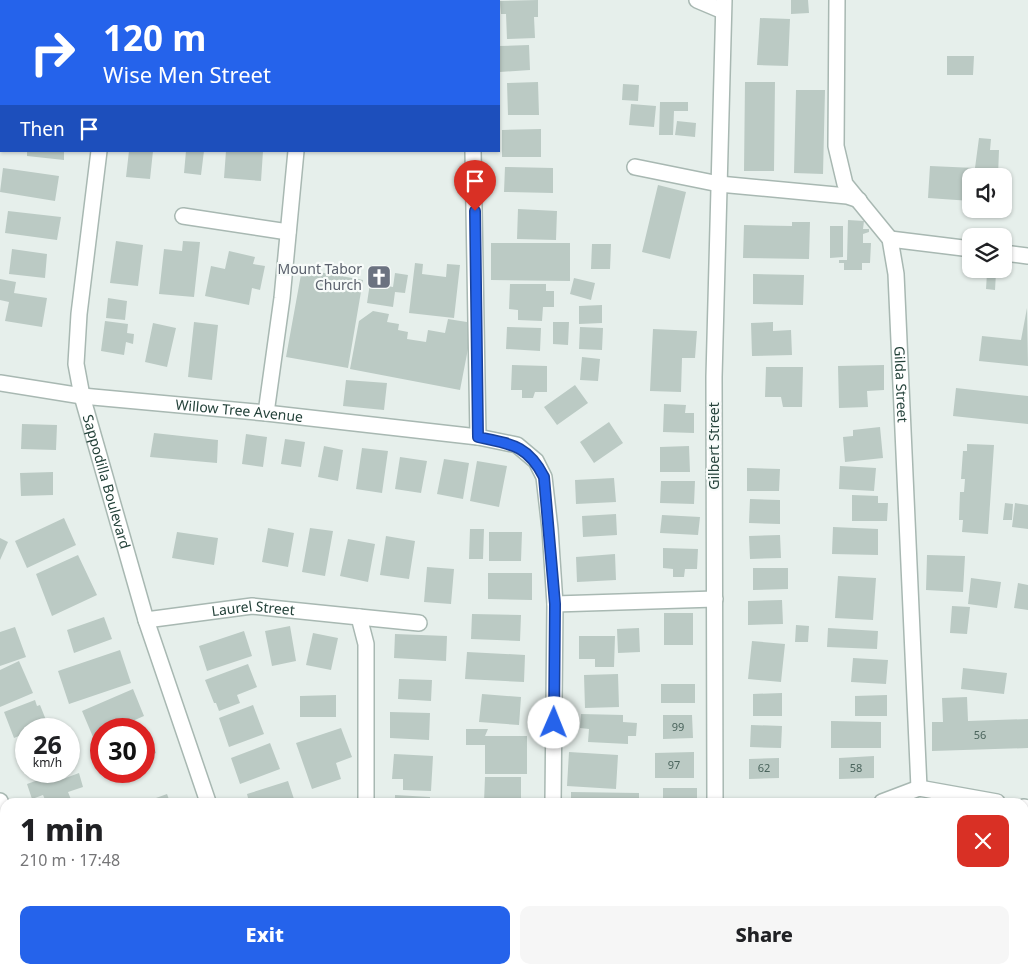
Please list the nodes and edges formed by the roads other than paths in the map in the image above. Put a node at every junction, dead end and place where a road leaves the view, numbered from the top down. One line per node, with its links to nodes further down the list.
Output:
1 (698, 0): 3 (street)
2 (837, 0): 9 (street, Gilda Street)
3 (724, 5): 8 (street, Gilbert Street)
4 (100, 152): 17 (street, Sappodilla Boulevard)
5 (296, 152): 11 (street)
6 (474, 152): 19 (street)
7 (635, 167): 8 (street)
8 (719, 184): 9 (street); 20 (street, Gilbert Street)
9 (861, 200): 12 (street, Gilda Street)
10 (183, 216): 11 (street)
11 (288, 232): 18 (street)
12 (890, 239): 13 (street); 25 (street, Gilda Street)
13 (962, 248)
14 (1012, 254): 15 (street)
15 (1028, 256)
16 (0, 383): 17 (street, Willow Tree Avenue)
17 (82, 396): 18 (street, Willow Tree Avenue); 23 (street, Sappodilla Boulevard)
18 (266, 413): 19 (street, Willow Tree Avenue)
19 (478, 437): 21 (street, Willow Tree Avenue)
20 (715, 599): 21 (street); 29 (street, Gilbert Street)
21 (555, 604): 28 (street, Willow Tree Avenue)
22 (359, 618): 23 (street, Laurel Street); 24 (street, Laurel Street); 27 (street)
23 (146, 620): 26 (street, Sappodilla Boulevard)
24 (419, 623)
25 (919, 788): 30 (street); 31 (street)
26 (207, 798)
27 (366, 798)
28 (553, 798)
29 (715, 798)
30 (893, 798)
31 (975, 798)

